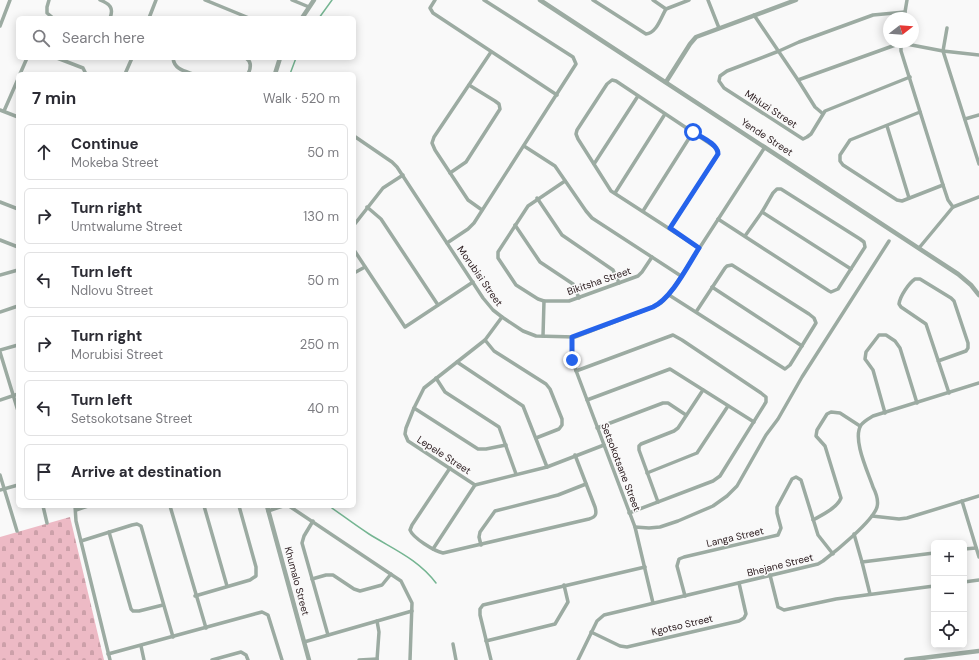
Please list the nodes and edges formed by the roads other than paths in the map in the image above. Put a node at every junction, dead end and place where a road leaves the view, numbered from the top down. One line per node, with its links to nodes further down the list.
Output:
1 (10, 0): 27 (street)
2 (49, 0): 22 (street)
3 (100, 0): 23 (street)
4 (156, 0): 24 (street)
5 (205, 0): 25 (street)
6 (292, 0): 17 (street)
7 (314, 0): 17 (street)
8 (435, 0): 35 (street)
9 (484, 0): 54 (street)
10 (540, 0): 51 (street, Yende Street)
11 (593, 0): 18 (street)
12 (652, 0): 18 (street)
13 (689, 0): 18 (street)
14 (708, 0): 28 (street)
15 (796, 0): 21 (street)
16 (907, 0): 19 (street)
17 (309, 7): 26 (street)
18 (666, 9)
19 (905, 12)
20 (883, 14): 34 (street)
21 (754, 15): 28 (street); 34 (street)
22 (51, 16)
23 (111, 16)
24 (150, 16)
25 (244, 16)
26 (303, 16)
27 (0, 26)
28 (719, 28): 51 (street)
29 (947, 28): 33 (street)
30 (919, 45): 33 (street)
31 (885, 48): 50 (street)
32 (902, 48): 49 (street)
33 (943, 50): 36 (street); 62 (street)
34 (779, 51): 50 (street); 58 (street, Mhluzi Street)
35 (491, 52): 53 (street); 54 (street)
36 (979, 55)
37 (26, 60): 43 (street)
38 (62, 60): 44 (street)
39 (131, 60): 45 (street)
40 (174, 60): 46 (street)
41 (248, 60): 47 (street)
42 (279, 60): 48 (street)
43 (21, 72)
44 (85, 72)
45 (126, 72)
46 (188, 72)
47 (249, 72)
48 (276, 72)
49 (910, 77): 57 (street); 58 (street)
50 (798, 80): 58 (street)
51 (666, 82): 67 (street, Yende Street)
52 (16, 83): 56 (street)
53 (469, 85): 71 (street); 71 (street)
54 (556, 94): 66 (street)
55 (638, 96): 59 (street); 69 (street); 69 (street)
56 (2, 111): 61 (street)
57 (920, 112): 63 (street); 74 (street)
58 (822, 113)
59 (665, 114): 64 (street); 75 (street)
60 (979, 115): 62 (street)
61 (16, 116)
62 (965, 119): 68 (street)
63 (887, 126): 78 (street); 78 (street)
64 (693, 132): 84 (street); 89 (street)
65 (356, 137): 72 (street, Morubisi Street)
66 (524, 146): 73 (street); 83 (street)
67 (765, 147): 86 (street, Morubisi Street); 96 (street, Yende Street)
68 (978, 156): 70 (street)
69 (594, 164): 75 (street)
70 (979, 164)
71 (450, 172): 83 (street)
72 (403, 175): 80 (street); 93 (street, Morubisi Street)
73 (565, 181): 77 (street, Bikitsha Street); 98 (street)
74 (943, 185): 78 (street); 81 (street)
75 (615, 193): 84 (street)
76 (979, 197): 81 (street)
77 (537, 198): 88 (street, Bikitsha Street); 106 (street)
78 (909, 198)
79 (0, 202): 82 (street)
80 (367, 207): 87 (street); 112 (street)
81 (953, 207): 96 (street)
82 (16, 209)
83 (482, 210): 93 (street)
84 (643, 210): 89 (street)
85 (762, 212): 90 (street); 100 (street); 100 (street)
86 (718, 219): 90 (street); 95 (street, Morubisi Street)
87 (356, 222)
88 (515, 225): 110 (street); 111 (street, Bikitsha Street)
89 (670, 228): 95 (street)
90 (745, 236): 100 (street)
91 (0, 240): 94 (street)
92 (889, 241): 169 (street)
93 (447, 243): 105 (street, Morubisi Street)
94 (16, 246)
95 (699, 248): 104 (street, Morubisi Street)
96 (919, 248): 108 (street, Yende Street)
97 (356, 253): 99 (street)
98 (652, 257): 104 (street); 106 (street, Bikitsha Street)
99 (365, 267): 102 (street); 112 (street)
100 (851, 269)
101 (16, 271): 103 (street)
102 (356, 272)
103 (0, 275)
104 (681, 276): 109 (street, Morubisi Street)
105 (473, 282): 112 (street); 116 (street, Morubisi Street)
106 (619, 283): 110 (street, Bikitsha Street)
107 (712, 287): 115 (street); 121 (street); 121 (street)
108 (979, 294)
109 (669, 295): 115 (street); 118 (street, Morubisi Street)
110 (579, 298): 111 (street, Bikitsha Street)
111 (544, 301): 117 (street)
112 (438, 305)
113 (16, 307): 114 (street)
114 (0, 312)
115 (696, 312): 121 (street)
116 (502, 317): 117 (street, Morubisi Street); 119 (street, Lepele Street)
117 (543, 336): 118 (street, Morubisi Street)
118 (572, 337): 125 (street, Setsokotsane Street)
119 (486, 340): 124 (street, Lepele Street); 141 (street)
120 (16, 346): 122 (street)
121 (802, 346)
122 (0, 351): 130 (street)
123 (938, 361): 123 (street); 129 (street)
124 (457, 362): 126 (street, Lepele Street); 141 (street)
125 (576, 371): 132 (street, Setsokotsane Street); 138 (street)
126 (436, 378): 135 (street, Lepele Street); 142 (street)
127 (979, 383): 129 (street)
128 (703, 390): 132 (street); 134 (street); 137 (street)
129 (948, 393): 133 (street)
130 (16, 395): 131 (street)
131 (0, 400)
132 (587, 400): 140 (street, Setsokotsane Street)
133 (917, 403): 136 (street); 136 (street)
134 (728, 406): 138 (street); 147 (street)
135 (414, 408): 142 (street); 146 (street, Lepele Street)
136 (885, 413): 139 (street)
137 (686, 415): 140 (street); 147 (street)
138 (754, 422): 156 (street)
139 (860, 426): 165 (street, Bhejane Street); 166 (street)
140 (597, 428): 143 (street, Setsokotsane Street)
141 (536, 438): 145 (street)
142 (506, 445): 148 (street)
143 (604, 445): 144 (street, Lepele Street); 164 (street, Setsokotsane Street)
144 (575, 455): 145 (street, Lepele Street); 150 (street)
145 (547, 467): 148 (street, Lepele Street)
146 (450, 468): 151 (street, Lepele Street); 176 (street)
147 (647, 473): 156 (street)
148 (516, 474): 151 (street, Lepele Street)
149 (0, 475): 153 (street)
150 (586, 484): 174 (street); 174 (street)
151 (475, 485): 176 (street)
152 (16, 486): 153 (street)
153 (2, 490): 170 (street)
154 (979, 496): 155 (street)
155 (962, 501): 165 (street); 175 (street)
156 (658, 502): 164 (street)
157 (44, 508): 168 (street)
158 (76, 508): 173 (street)
159 (171, 508): 193 (street)
160 (205, 508): 190 (street)
161 (240, 508): 190 (street)
162 (268, 508): 204 (street, Khumalo Street)
163 (292, 508): 167 (street)
164 (629, 513): 169 (street, Setsokotsane Street)
165 (872, 516): 172 (street, Bhejane Street)
166 (813, 520): 179 (street, Langa Street); 194 (street, Langa Street)
167 (313, 521): 183 (street); 185 (street)
168 (48, 523)
169 (635, 527): 182 (street, Setsokotsane Street)
170 (16, 531)
171 (109, 532): 173 (street); 196 (street); 196 (street)
172 (854, 534): 179 (street, Bhejane Street); 181 (street)
173 (81, 542): 208 (street)
174 (481, 545): 176 (street)
175 (976, 548): 177 (street); 180 (street)
176 (433, 549)
177 (967, 549)
178 (931, 553): 181 (street)
179 (833, 554): 184 (street, Bhejane Street)
180 (979, 557)
181 (862, 562): 192 (street)
182 (644, 566): 189 (street); 195 (street, Setsokotsane Street)
183 (391, 574): 185 (street); 197 (street)
184 (770, 575): 188 (street, Bhejane Street); 192 (street)
185 (312, 579): 201 (street)
186 (979, 580): 187 (street)
187 (967, 582)
188 (739, 583): 194 (street, Bhejane Street); 200 (street, Kgotso Street)
189 (564, 585): 203 (street); 203 (street)
190 (227, 586): 193 (street)
191 (931, 586): 192 (street)
192 (870, 594)
193 (195, 596): 199 (street)
194 (685, 596): 195 (street, Bhejane Street)
195 (653, 603): 200 (street, Bhejane Street)
196 (164, 605): 202 (street)
197 (412, 611): 198 (street); 217 (street)
198 (377, 621): 201 (street); 216 (street)
199 (206, 628): 202 (street); 213 (street)
200 (591, 632): 220 (street, Bhejane Street)
201 (328, 635): 204 (street)
202 (173, 637): 206 (street)
203 (486, 641): 219 (street)
204 (304, 642): 214 (street, Khumalo Street)
205 (452, 644): 218 (street)
206 (141, 646): 208 (street); 210 (street)
207 (979, 651): 221 (street)
208 (108, 654): 209 (street)
209 (110, 660)
210 (144, 660)
211 (212, 660): 212 (street)
212 (248, 660)
213 (282, 660)
214 (309, 660)
215 (359, 660): 216 (street)
216 (377, 660)
217 (410, 660)
218 (456, 660)
219 (491, 660)
220 (578, 660)
221 (906, 660)

